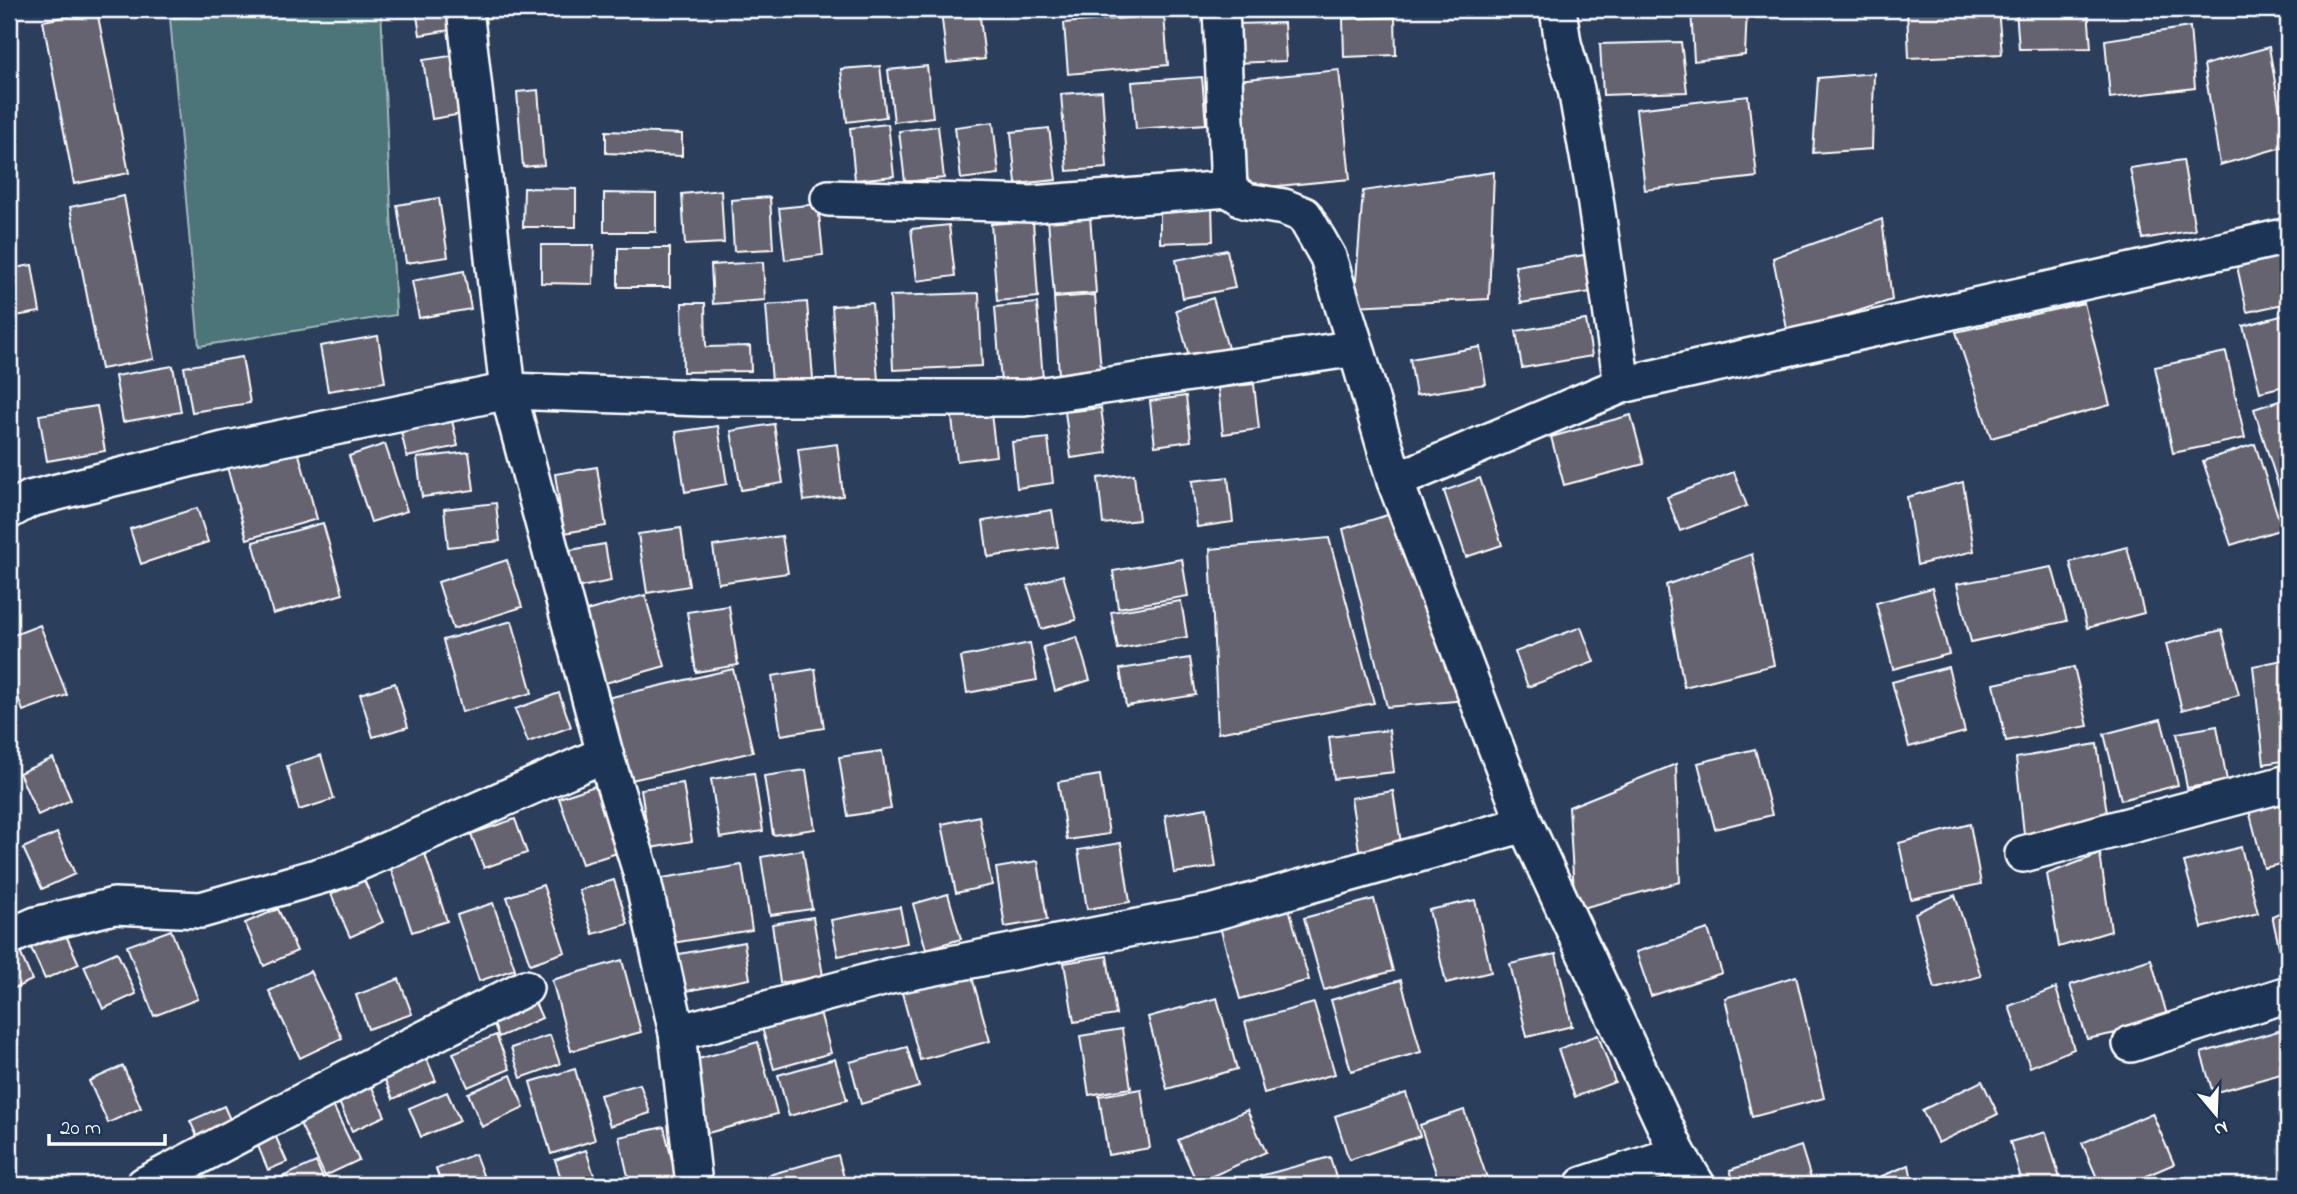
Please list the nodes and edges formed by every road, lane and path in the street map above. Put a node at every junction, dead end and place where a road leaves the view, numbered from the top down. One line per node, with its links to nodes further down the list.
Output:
1 (465, 9): 9 (street)
2 (1221, 9): 4 (street)
3 (1558, 9): 8 (street)
4 (1229, 189): 5 (street); 7 (street)
5 (829, 198)
6 (2288, 236): 8 (street)
7 (1356, 348): 9 (street); 10 (street)
8 (1622, 385): 10 (street)
9 (509, 391): 11 (street); 12 (street)
10 (1395, 481): 14 (street)
11 (9, 511)
12 (605, 754): 16 (street); 19 (street)
13 (2288, 783): 15 (street)
14 (1525, 824): 19 (street); 21 (street)
15 (2023, 854)
16 (9, 937)
17 (525, 988): 22 (street)
18 (2288, 994): 20 (street)
19 (677, 1033): 23 (street)
20 (2131, 1044)
21 (1678, 1154): 24 (street); 25 (street)
22 (144, 1185)
23 (694, 1185)
24 (1583, 1185)
25 (1697, 1185)

